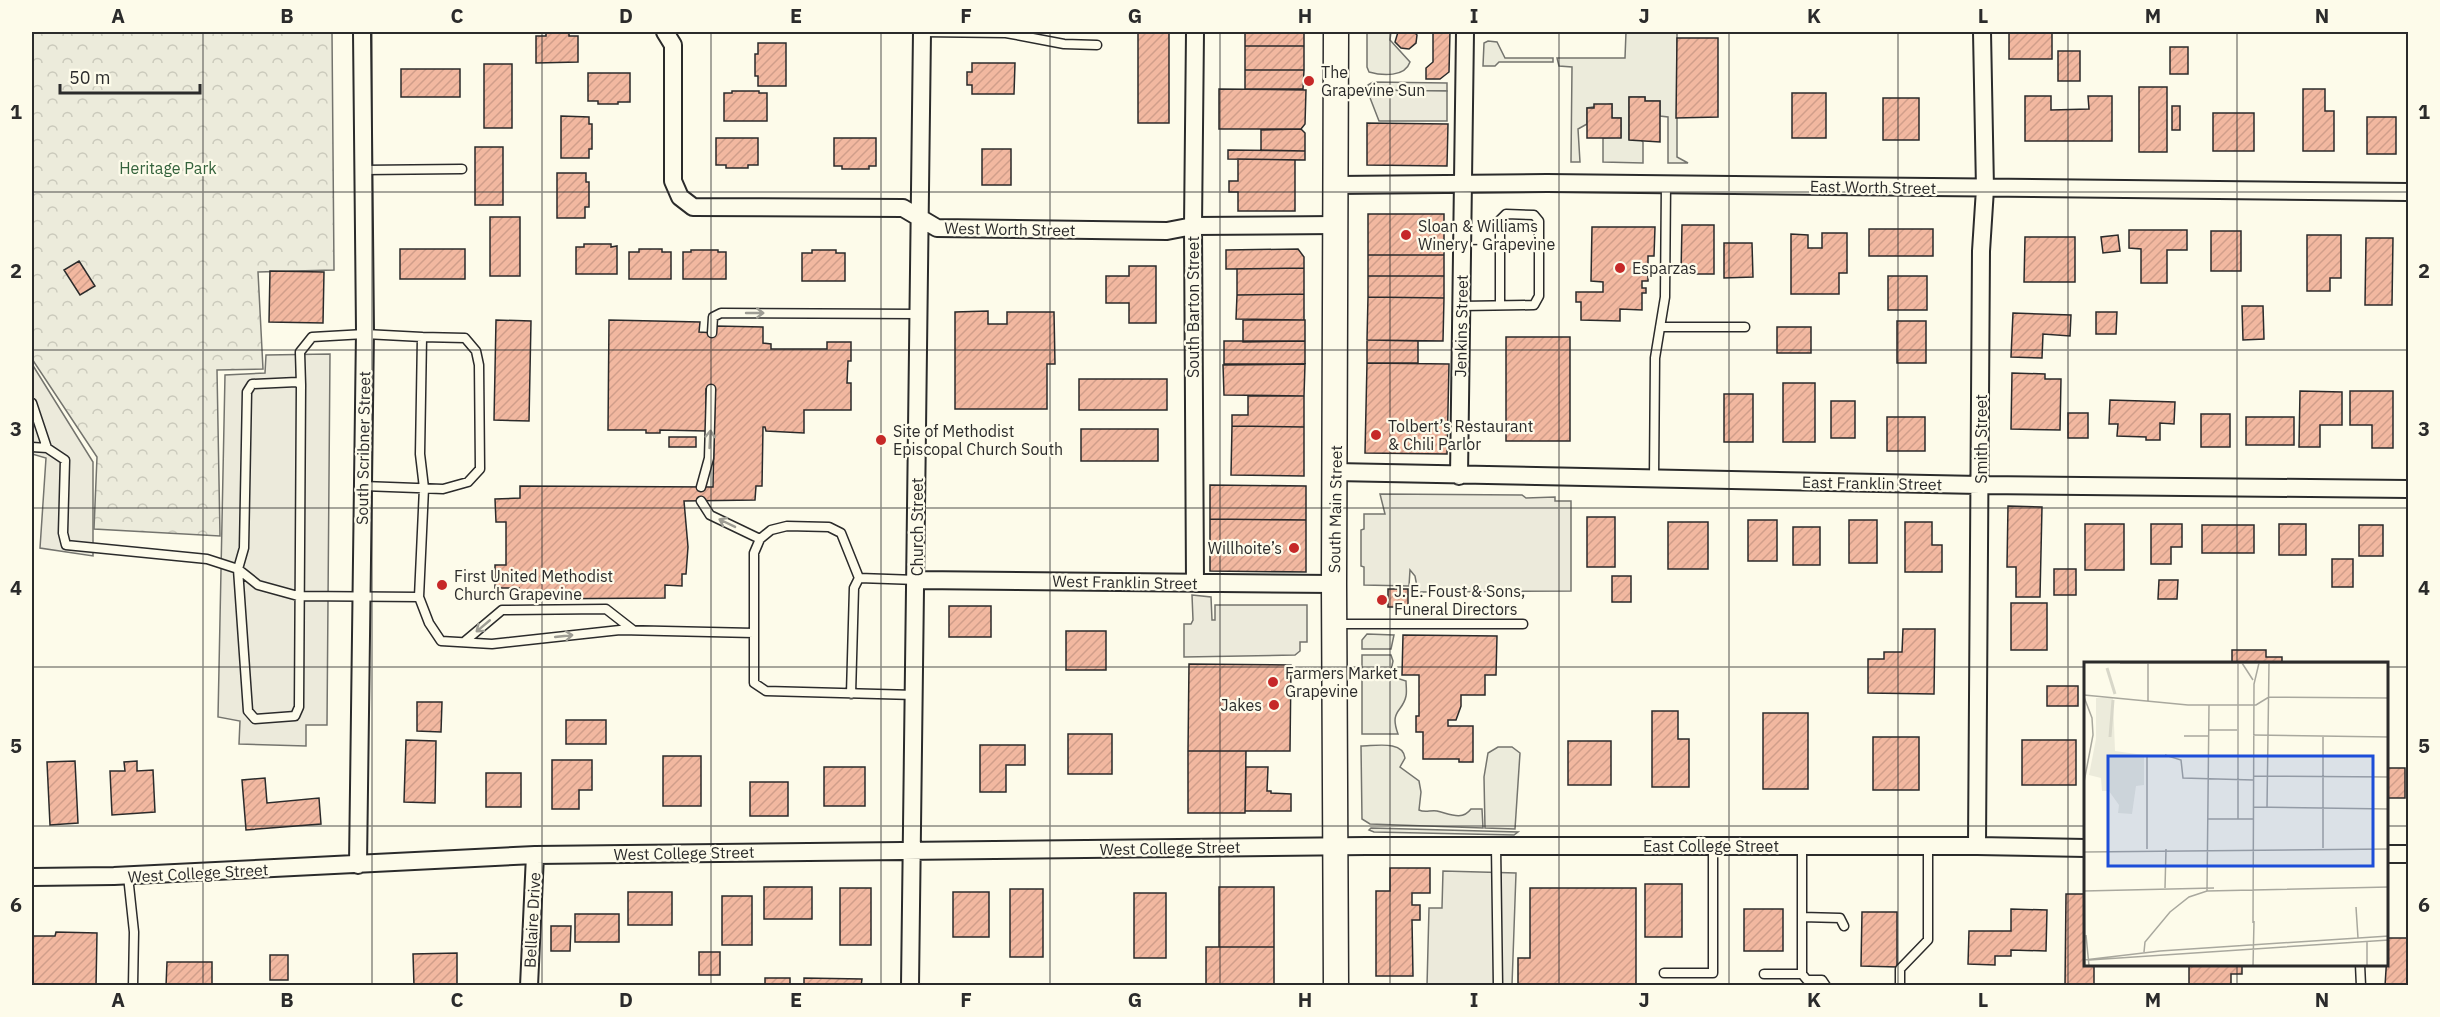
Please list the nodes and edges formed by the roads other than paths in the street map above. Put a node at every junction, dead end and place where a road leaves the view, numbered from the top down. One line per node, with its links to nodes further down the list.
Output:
1 (362, 32): 10 (street, South Scribner Street)
2 (665, 32): 16 (street, West Worth Street)
3 (922, 32): 8 (lane); 16 (street, Church Street)
4 (1195, 32): 18 (street, South Barton Street)
5 (1336, 32): 13 (main road, South Main Street)
6 (1465, 32): 11 (street, Jenkins Street)
7 (1982, 32): 14 (street, Smith Street)
8 (1097, 45)
9 (462, 169): 10 (lane)
10 (363, 170): 25 (street, South Scribner Street)
11 (1463, 184): 12 (street, East Worth Street); 13 (street, East Worth Street); 20 (street, Jenkins Street)
12 (1666, 184): 14 (street, East Worth Street); 22 (lane)
13 (1337, 185): 17 (main road, South Main Street)
14 (1984, 189): 15 (street, East Worth Street); 35 (street, Smith Street)
15 (2409, 192)
16 (920, 219): 18 (street, West Worth Street); 21 (street, Church Street)
17 (1337, 225): 18 (street, West Worth Street); 32 (main road, South Main Street)
18 (1193, 226): 45 (street, South Barton Street)
19 (1500, 305): 19 (lane); 20 (lane)
20 (1461, 306): 33 (street, Jenkins Street)
21 (919, 314): 24 (lane, one-way to 21); 44 (street, Church Street)
22 (1660, 327): 23 (lane); 34 (lane)
23 (1745, 327)
24 (712, 333)
25 (365, 334): 26 (lane); 27 (lane); 36 (street, South Scribner Street)
26 (422, 337): 38 (lane); 38 (lane)
27 (302, 385): 42 (lane); 48 (lane)
28 (711, 389): 37 (lane, one-way to 28)
29 (32, 404): 31 (lane)
30 (32, 447): 31 (lane)
31 (46, 448): 42 (lane)
32 (1335, 472): 33 (street, East Franklin Street); 46 (main road, South Main Street)
33 (1459, 476): 34 (street, East Franklin Street)
34 (1654, 479): 35 (street, East Franklin Street)
35 (1980, 485): 39 (street, East Franklin Street); 62 (street, Smith Street)
36 (363, 486): 38 (lane); 47 (street, South Scribner Street)
37 (701, 487)
38 (424, 488): 49 (lane)
39 (2409, 489)
40 (701, 501): 41 (lane, one-way to 40)
41 (760, 539): 43 (lane); 53 (lane)
42 (238, 569): 48 (lane); 48 (lane)
43 (859, 578): 44 (lane); 55 (lane)
44 (916, 580): 45 (street, West Franklin Street); 56 (street, Church Street)
45 (1195, 583): 46 (street, West Franklin Street)
46 (1334, 584): 50 (main road, South Main Street)
47 (362, 595): 48 (lane); 49 (lane); 68 (street, South Scribner Street)
48 (298, 596)
49 (419, 597): 54 (lane)
50 (1334, 624): 51 (lane); 57 (main road, South Main Street)
51 (1523, 624)
52 (634, 630): 53 (lane); 54 (lane, one-way to 52); 54 (lane, one-way to 54)
53 (754, 633): 55 (lane)
54 (464, 642)
55 (851, 694): 56 (lane)
56 (915, 695): 64 (street, Church Street)
57 (1336, 846): 58 (street, East College Street); 64 (street, West College Street); 80 (main road, South Main Street)
58 (1497, 846): 59 (street, East College Street); 81 (lane)
59 (1713, 846): 60 (street, East College Street); 74 (lane)
60 (1802, 846): 61 (street, East College Street); 71 (lane)
61 (1928, 846): 62 (street, East College Street); 83 (lane)
62 (1977, 846): 63 (street, East College Street)
63 (2084, 848)
64 (912, 850): 66 (street, West College Street); 79 (street, Church Street)
65 (2389, 854): 67 (street)
66 (535, 855): 68 (street, West College Street); 78 (street, Bellaire Drive)
67 (2409, 855)
68 (358, 865): 69 (street, West College Street)
69 (128, 876): 70 (street, West College Street); 77 (lane)
70 (32, 877)
71 (1802, 917): 72 (lane); 76 (lane)
72 (1844, 926)
73 (2360, 966): 84 (lane)
74 (1664, 973)
75 (1764, 974): 76 (lane)
76 (1802, 974): 82 (lane)
77 (133, 986)
78 (529, 986)
79 (910, 986)
80 (1336, 986)
81 (1498, 986)
82 (1826, 986)
83 (1900, 986)
84 (2361, 986)

